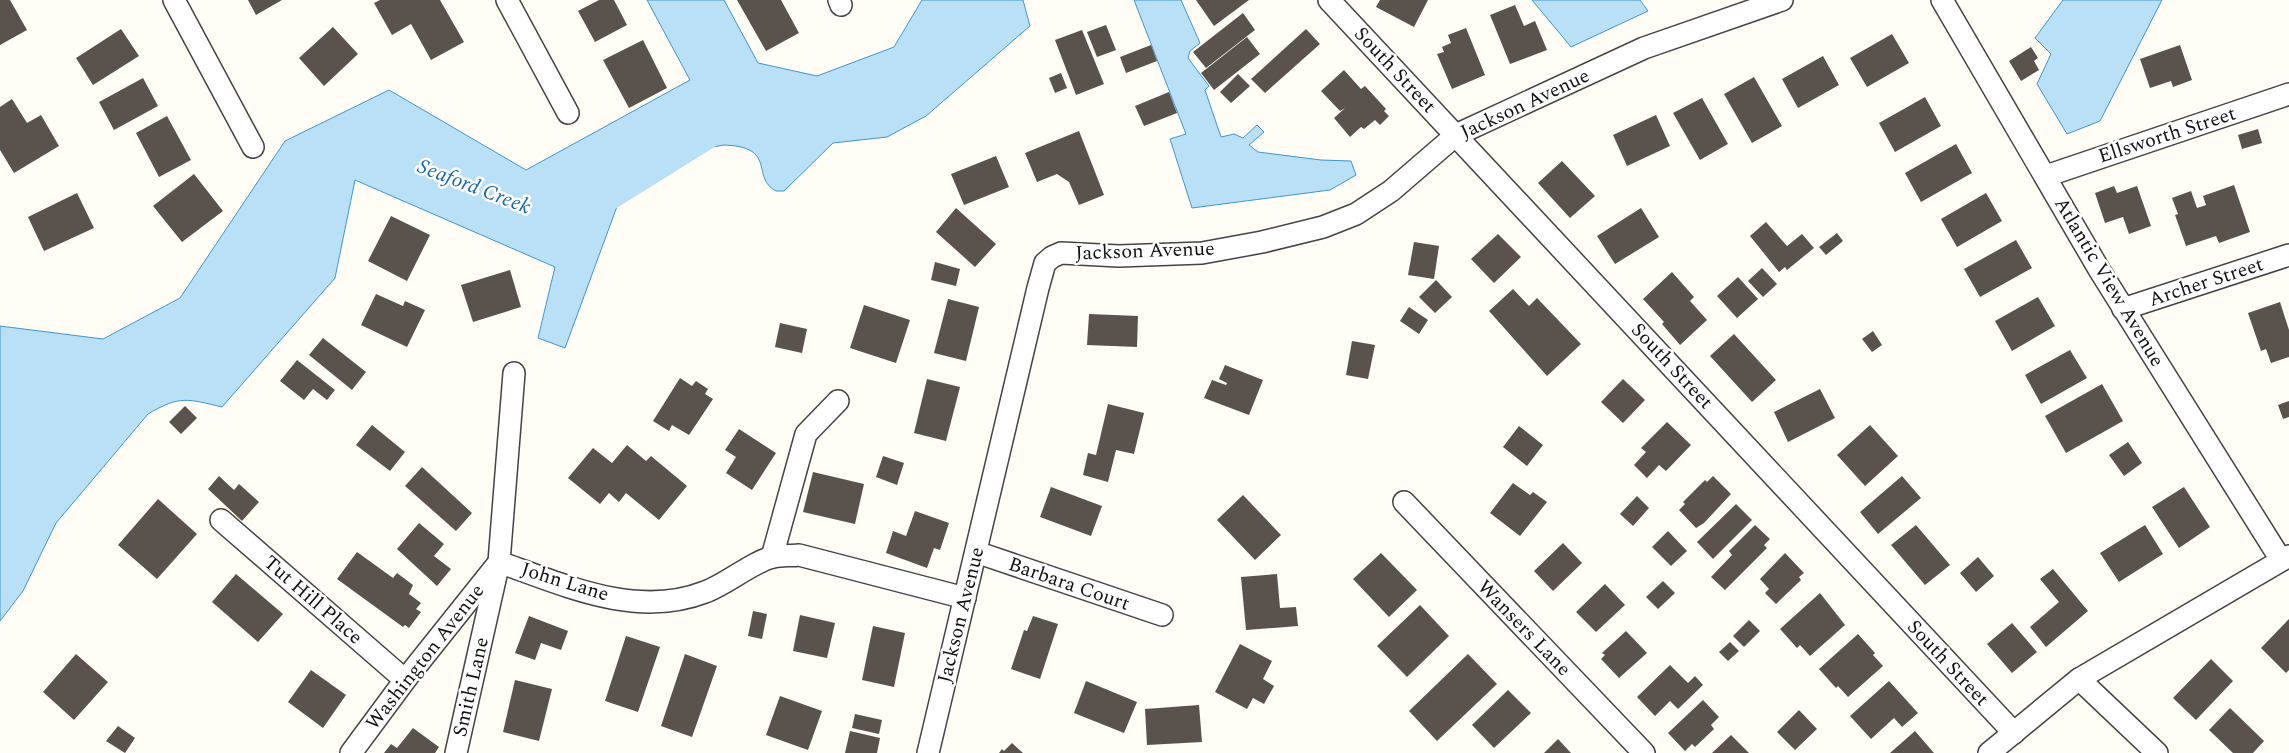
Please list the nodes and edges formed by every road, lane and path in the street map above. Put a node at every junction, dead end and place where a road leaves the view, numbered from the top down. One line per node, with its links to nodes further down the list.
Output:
1 (174, 0): 9 (street)
2 (507, 0): 7 (street)
3 (1329, 0): 8 (street, South Street)
4 (1782, 0): 8 (street, Jackson Avenue)
5 (1942, 0): 10 (street, Atlantic View Avenue)
6 (2289, 94): 10 (street, Ellsworth Street)
7 (568, 113)
8 (1456, 135): 17 (street, Jackson Avenue); 25 (street, South Street)
9 (253, 147)
10 (2046, 176): 12 (street, Atlantic View Avenue)
11 (2289, 254): 12 (street, Archer Street)
12 (2123, 309): 19 (street, Atlantic View Avenue)
13 (514, 373): 20 (street, Smith Lane)
14 (838, 401): 18 (street)
15 (1404, 502): 29 (street, Wansers Lane)
16 (220, 520): 24 (street, Tut Hill Place)
17 (976, 552): 21 (street, Jackson Avenue); 22 (street, Barbara Court)
18 (772, 557): 20 (street, John Lane); 21 (street, John Lane)
19 (2285, 558): 23 (street)
20 (499, 562): 24 (street, Washington Avenue); 27 (street, Smith Lane)
21 (965, 598): 28 (street, Jackson Avenue)
22 (1162, 616)
23 (2079, 679): 25 (street); 31 (street)
24 (405, 680): 26 (street, Washington Avenue)
25 (2014, 733): 30 (street)
26 (351, 753)
27 (456, 753)
28 (928, 753)
29 (1644, 753)
30 (1990, 753)
31 (2157, 753)

